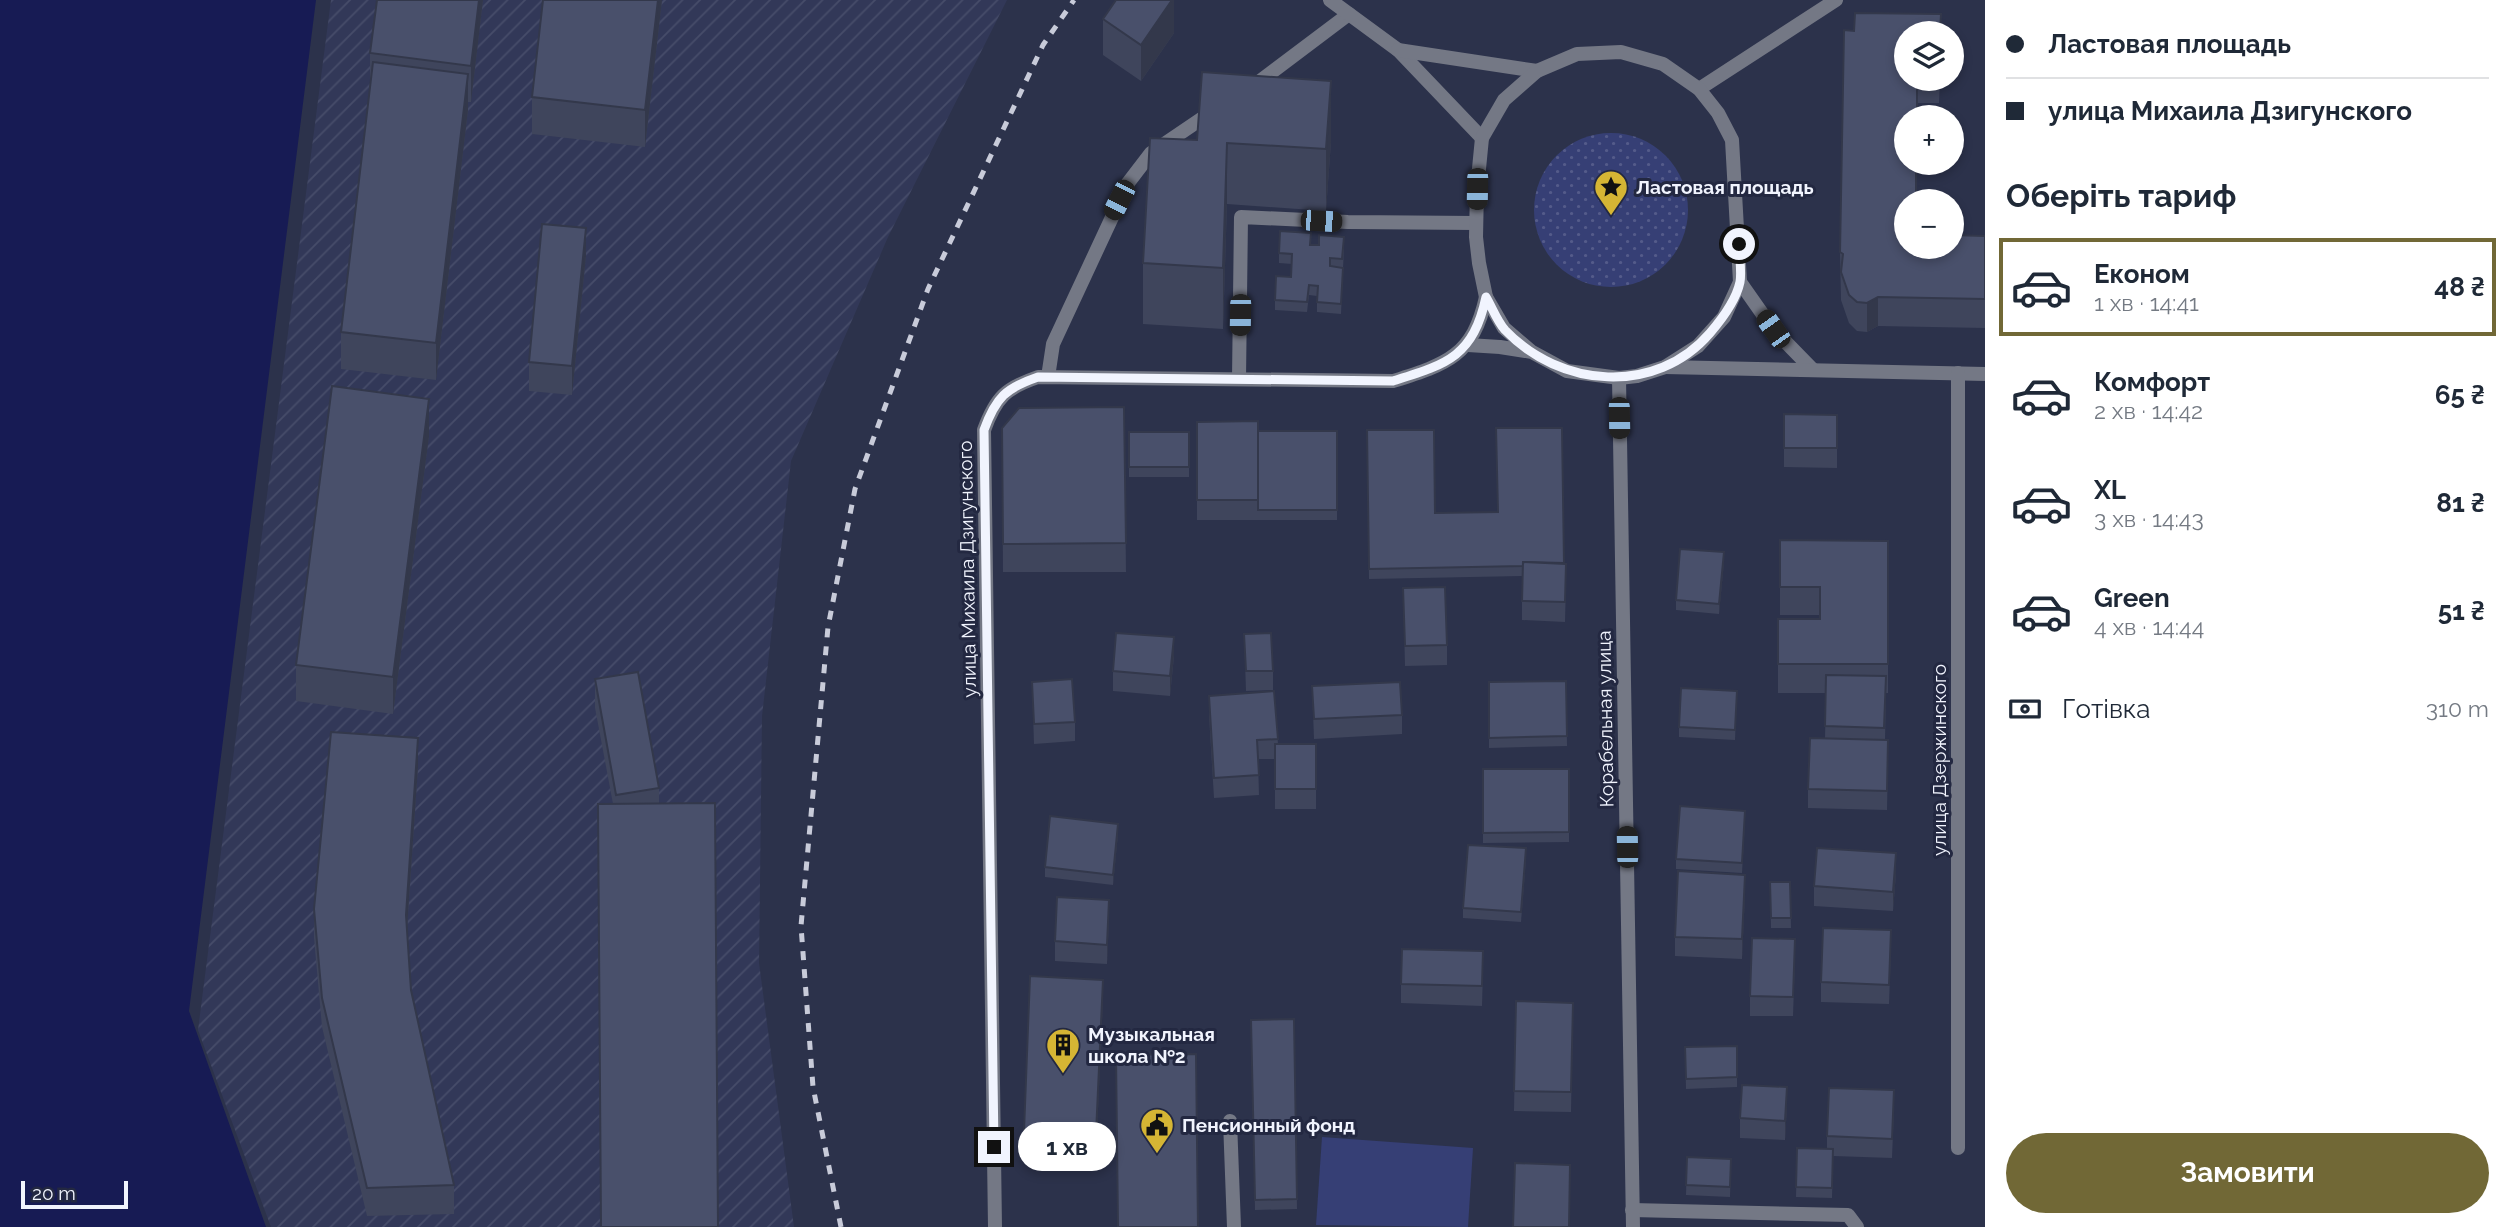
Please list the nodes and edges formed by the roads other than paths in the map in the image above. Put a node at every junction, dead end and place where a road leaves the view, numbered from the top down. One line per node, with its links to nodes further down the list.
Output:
1 (1330, 0): 3 (street)
2 (1836, 0): 6 (street)
3 (1349, 14): 4 (street); 17 (street)
4 (1398, 50): 5 (street); 7 (street)
5 (1537, 71): 6 (street); 7 (street)
6 (1699, 89): 9 (street)
7 (1482, 138): 8 (street)
8 (1476, 223): 10 (street); 19 (street)
9 (1740, 282): 13 (street); 14 (street)
10 (1486, 297): 11 (street); 12 (street)
11 (1468, 345): 12 (street); 19 (street, улица Михаила Дзигунского)
12 (1532, 352): 18 (street)
13 (1665, 367): 14 (street); 18 (street)
14 (1812, 369): 15 (street)
15 (1958, 373): 16 (street); 21 (street, улица Дзержинского)
16 (1985, 374)
17 (1048, 377): 19 (street, улица Михаила Дзигунского); 23 (street, улица Михаила Дзигунского)
18 (1619, 378): 22 (street, Корабельная улица)
19 (1239, 379)
20 (1230, 1121): 24 (street)
21 (1958, 1148)
22 (1632, 1210): 25 (street, Корабельная улица); 26 (street)
23 (995, 1227)
24 (1234, 1227)
25 (1633, 1227)
26 (1857, 1227)

